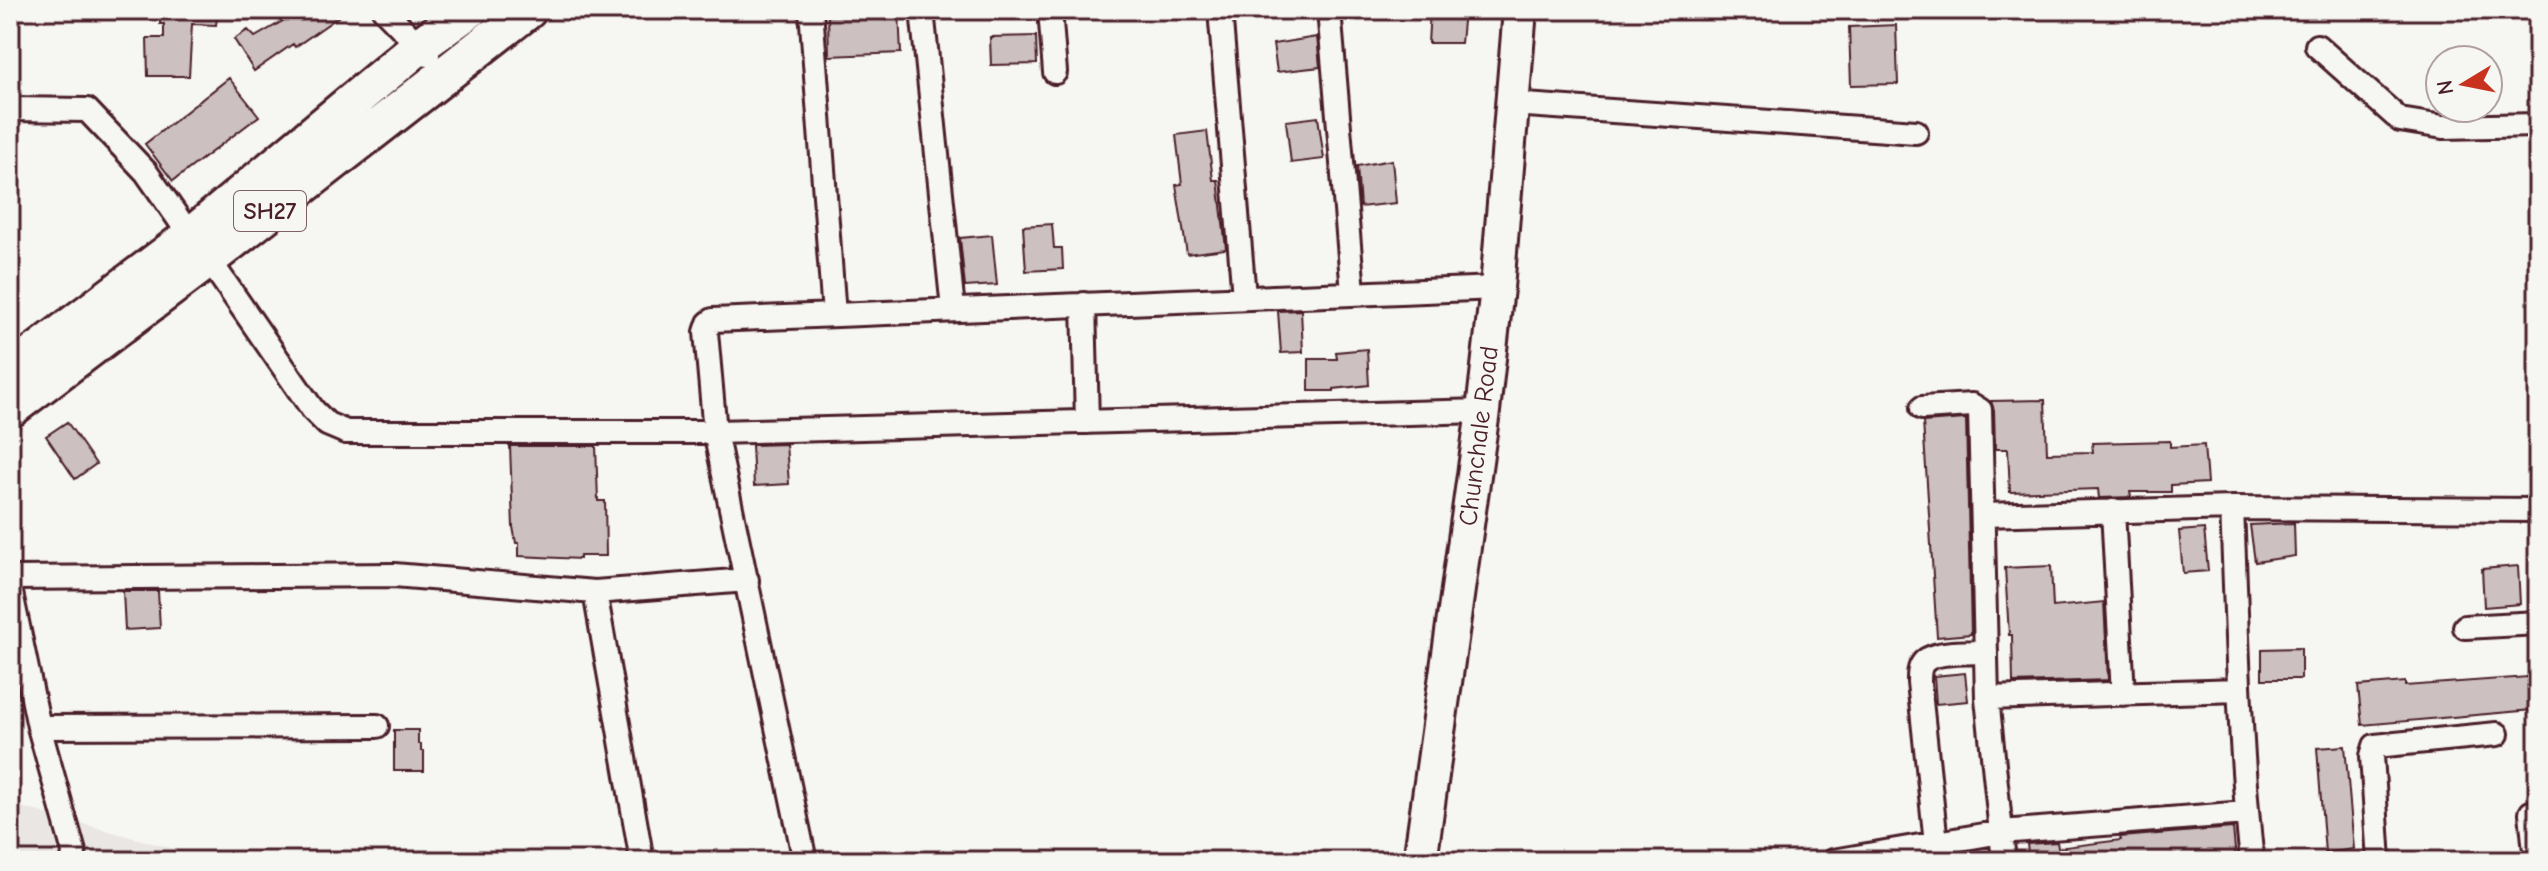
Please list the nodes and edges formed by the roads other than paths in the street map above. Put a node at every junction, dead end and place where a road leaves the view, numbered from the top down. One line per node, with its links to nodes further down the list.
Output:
1 (384, 10): 10 (street)
2 (469, 10): 10 (main road)
3 (528, 10): 13 (main road, SH27)
4 (811, 10): 24 (street)
5 (922, 10): 23 (street)
6 (1050, 10): 12 (street)
7 (1220, 10): 21 (street)
8 (1329, 10): 20 (street)
9 (1520, 10): 14 (street, Chunchale Road)
10 (419, 46): 13 (street); 18 (main road)
11 (2317, 46): 16 (street)
12 (1055, 72)
13 (445, 73): 18 (main road, SH27)
14 (1511, 104): 17 (street); 19 (street, Chunchale Road)
15 (10, 109): 18 (street)
16 (2538, 125)
17 (1916, 132)
18 (200, 247): 25 (main road); 27 (main road, SH27); 30 (street)
19 (1497, 288): 20 (street); 28 (street, Chunchale Road)
20 (1353, 292): 21 (street)
21 (1244, 297): 22 (street)
22 (1084, 304): 23 (street); 29 (street)
23 (953, 309): 24 (street)
24 (834, 315): 30 (street)
25 (10, 372)
26 (1922, 408): 34 (street)
27 (10, 409)
28 (1483, 411): 29 (street); 55 (street, Chunchale Road)
29 (1087, 422): 30 (street)
30 (715, 432): 36 (street)
31 (2232, 508): 32 (street); 33 (street); 42 (street)
32 (2538, 510)
33 (2113, 511): 34 (street); 43 (street)
34 (1984, 515): 41 (street)
35 (10, 578): 38 (street)
36 (747, 580): 38 (street); 54 (street)
37 (10, 588): 46 (street)
38 (595, 592): 53 (street)
39 (2538, 623): 40 (street)
40 (2465, 627)
41 (1986, 652): 44 (street); 51 (street)
42 (2239, 690): 43 (street); 48 (street)
43 (2123, 694): 44 (street)
44 (1987, 698): 50 (street)
45 (377, 726): 46 (street)
46 (39, 727): 52 (street)
47 (2497, 734): 59 (street)
48 (2246, 813): 50 (street); 58 (street)
49 (2531, 813): 60 (street)
50 (2001, 832): 51 (street); 57 (street)
51 (1936, 843): 56 (street)
52 (73, 861)
53 (642, 861)
54 (805, 861)
55 (1420, 861)
56 (1833, 861)
57 (2004, 861)
58 (2252, 861)
59 (2379, 861)
60 (2536, 861)

